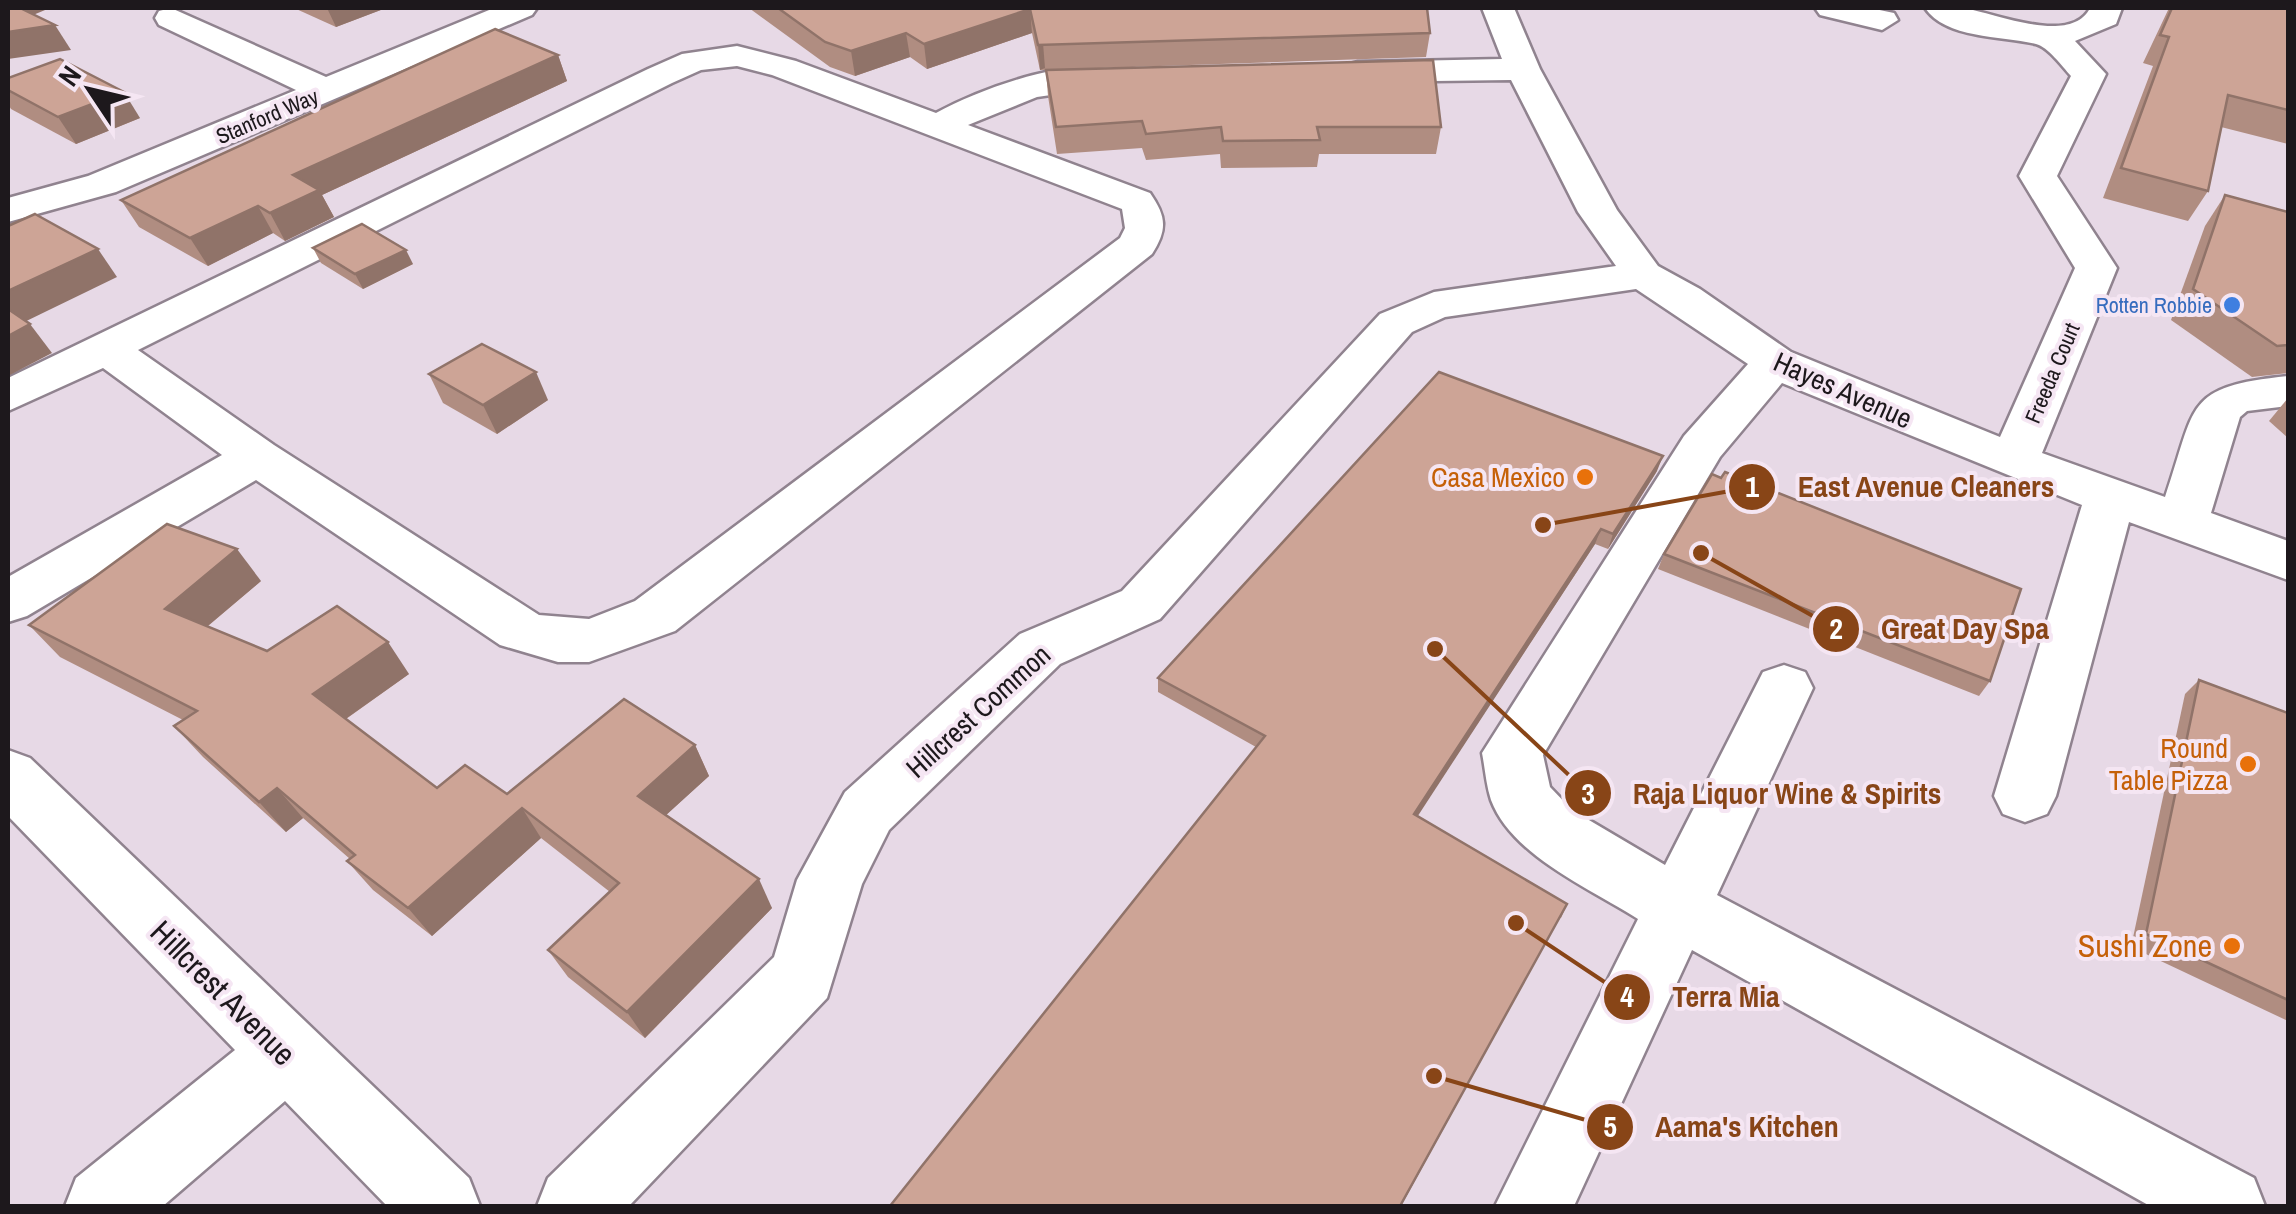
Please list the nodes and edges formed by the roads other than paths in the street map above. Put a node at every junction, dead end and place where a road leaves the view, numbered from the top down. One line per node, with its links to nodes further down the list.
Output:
1 (521, 8): 12 (street, Stanford Way)
2 (1498, 8): 9 (street, Hayes Avenue)
3 (1832, 8): 7 (street)
4 (1940, 8): 8 (street)
5 (2106, 8): 8 (street)
6 (171, 18): 12 (street)
7 (1882, 20)
8 (2046, 33): 21 (street, Freeda Court)
9 (1523, 70): 10 (street); 15 (street, Hayes Avenue)
10 (1328, 73)
11 (1152, 76): 13 (street)
12 (328, 91): 14 (street, Stanford Way)
13 (935, 128): 16 (street); 20 (street)
14 (8, 210)
15 (1643, 275): 17 (street, Hayes Avenue); 33 (street, Hillcrest Common)
16 (105, 348): 19 (street); 20 (street)
17 (1775, 362): 21 (street, Hayes Avenue); 29 (street)
18 (2288, 391): 23 (street)
19 (8, 396)
20 (257, 457): 25 (street)
21 (2014, 462): 22 (street, Hayes Avenue)
22 (2110, 496): 23 (street, Hayes Avenue); 28 (street)
23 (2182, 522): 24 (street, Hayes Avenue)
24 (2288, 560)
25 (8, 602)
26 (1784, 688): 29 (street)
27 (8, 776): 30 (street, Hillcrest Avenue)
28 (2025, 796)
29 (1678, 908): 34 (street); 35 (street)
30 (284, 1055): 31 (street); 32 (street, Hillcrest Avenue)
31 (104, 1206)
32 (441, 1206)
33 (576, 1206)
34 (1534, 1206)
35 (2226, 1206)

